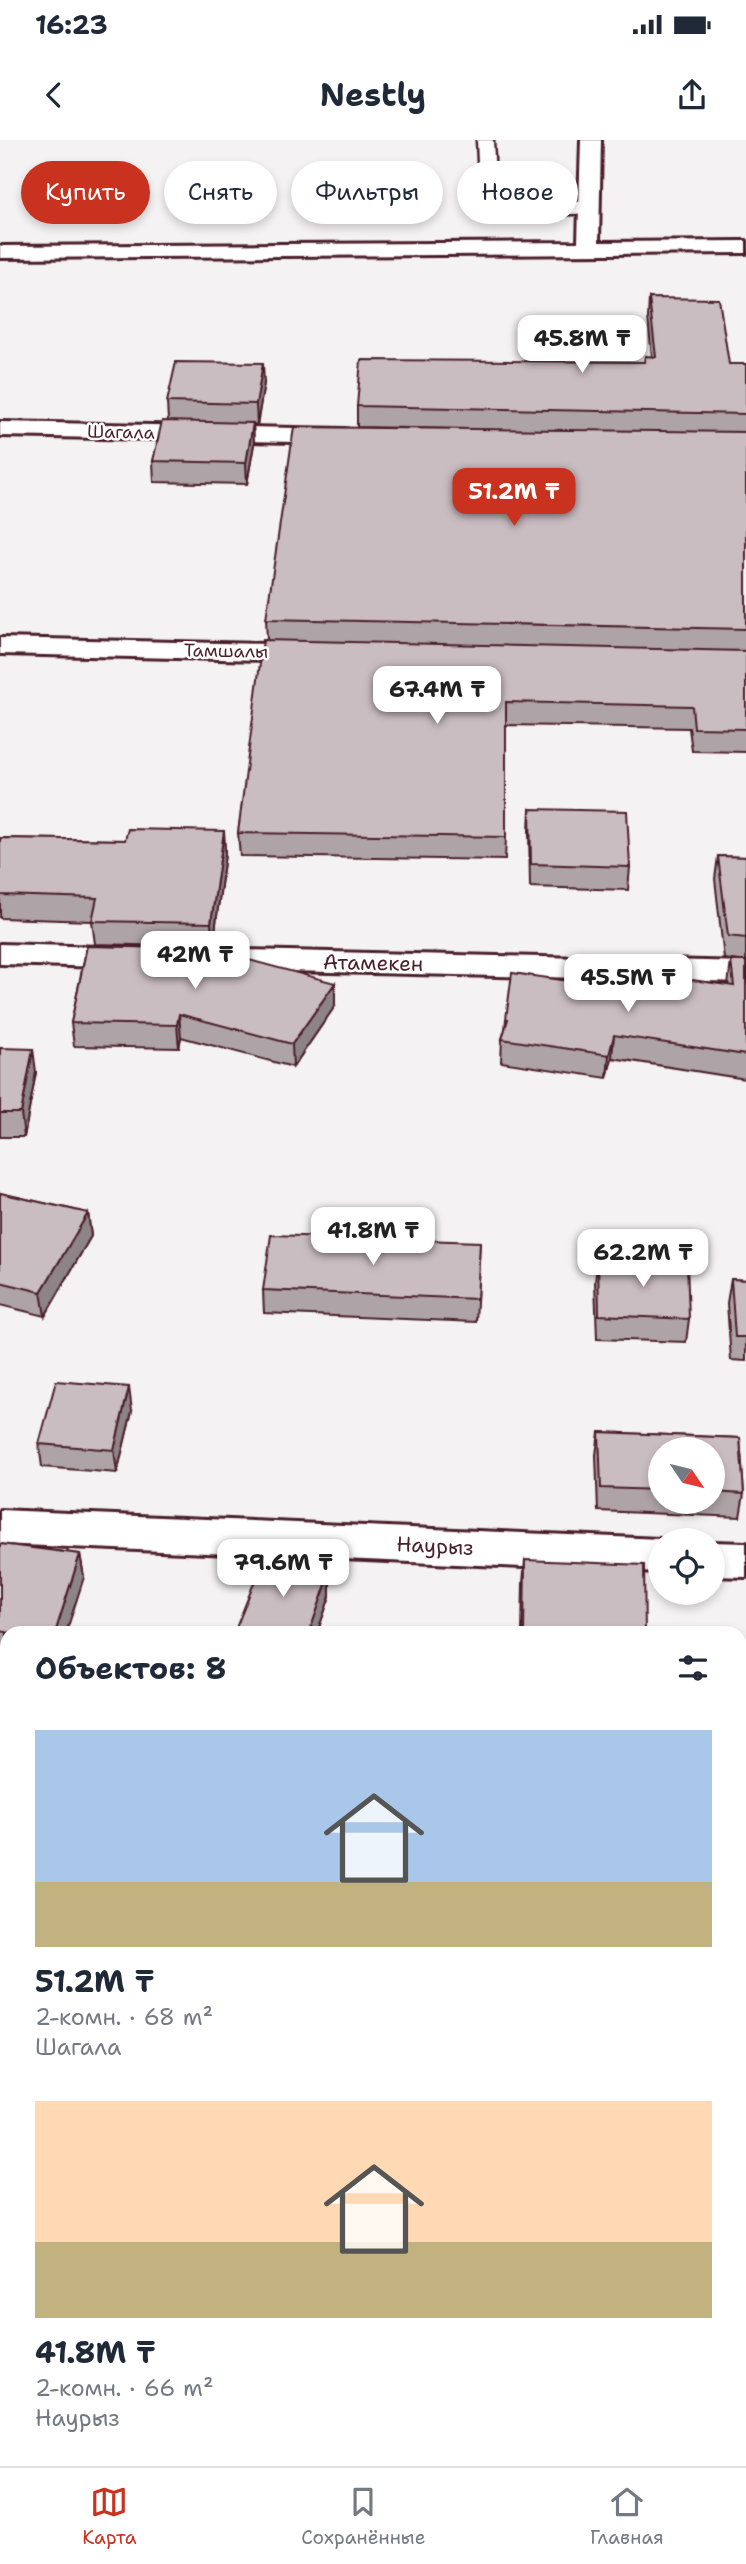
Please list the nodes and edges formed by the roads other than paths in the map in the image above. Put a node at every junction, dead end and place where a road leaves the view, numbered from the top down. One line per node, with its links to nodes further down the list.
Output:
1 (485, 140): 3 (lane)
2 (591, 140): 3 (street)
3 (589, 206): 5 (street)
4 (746, 247): 5 (street)
5 (588, 248): 6 (street)
6 (0, 252)
7 (0, 429): 8 (street, Шагала)
8 (373, 436)
9 (0, 646): 10 (street, Тамшалы)
10 (345, 654)
11 (0, 954): 12 (street, Атамекен)
12 (746, 972)
13 (0, 1527): 14 (street, Наурыз)
14 (648, 1555)
15 (725, 1559): 16 (street)
16 (746, 1560)

